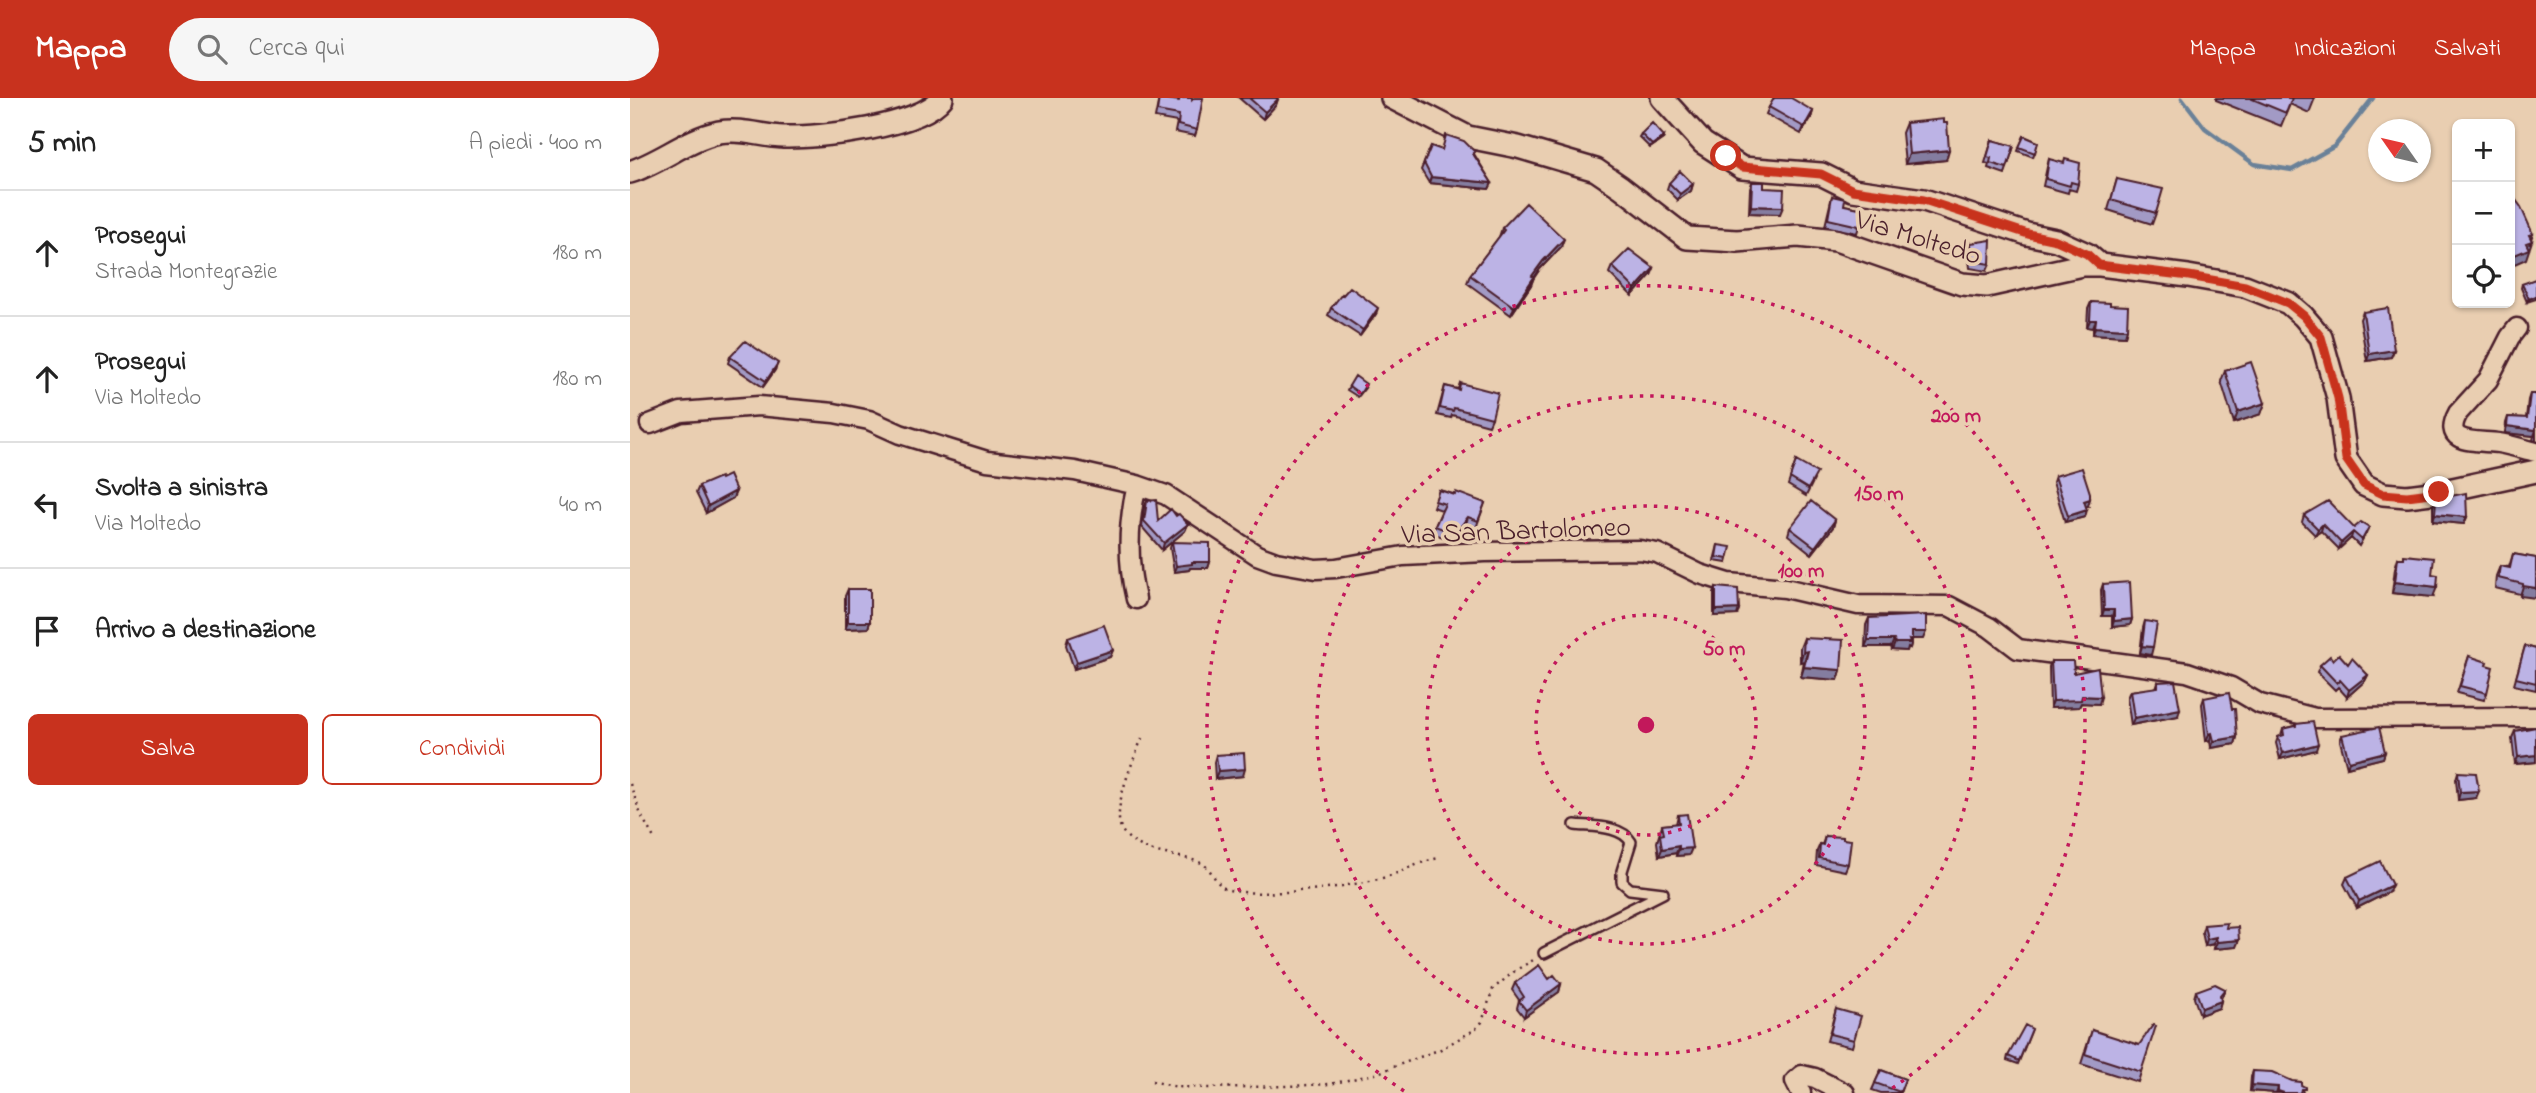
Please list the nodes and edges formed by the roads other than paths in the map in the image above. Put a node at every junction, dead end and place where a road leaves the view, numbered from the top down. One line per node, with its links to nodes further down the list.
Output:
1 (942, 98): 4 (street)
2 (1392, 98): 7 (street, Via Moltedo)
3 (1662, 98): 5 (street)
4 (630, 172)
5 (2028, 234): 6 (street); 7 (street)
6 (2099, 265): 7 (street, Via Moltedo); 11 (street, Via Moltedo)
7 (2045, 272)
8 (2517, 328): 10 (street)
9 (650, 424): 12 (street, Via San Bartolomeo)
10 (2536, 452)
11 (2536, 471)
12 (1137, 485): 13 (street); 14 (street, Via San Bartolomeo)
13 (1136, 599)
14 (2536, 717)
15 (1575, 825): 16 (lane)
16 (1544, 953)
17 (1801, 1093): 18 (street)
18 (1845, 1093)

